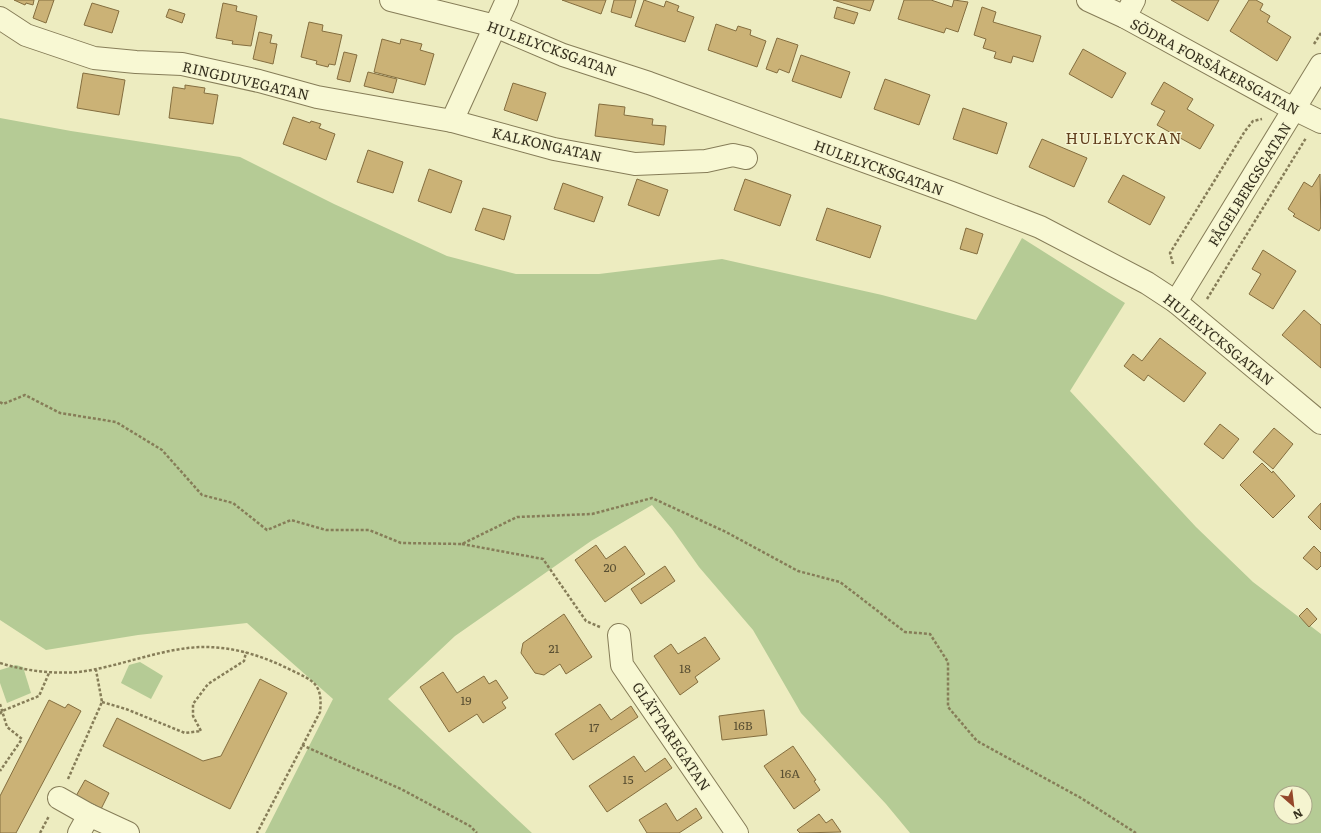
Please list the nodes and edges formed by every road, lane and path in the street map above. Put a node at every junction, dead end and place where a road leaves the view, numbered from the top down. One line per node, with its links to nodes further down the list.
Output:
1 (391, 0): 6 (street, HULELYCKSGATAN)
2 (507, 0): 6 (street)
3 (1088, 0): 4 (street, SÖDRA FORSÅKERSGATAN)
4 (1130, 8): 8 (street, SÖDRA FORSÅKERSGATAN)
5 (0, 18): 10 (street, RINGDUVEGATAN)
6 (495, 26): 10 (street); 14 (street, HULELYCKSGATAN)
7 (1321, 65): 8 (street, FÅGELBERGSGATAN)
8 (1294, 109): 11 (street, SÖDRA FORSÅKERSGATAN); 14 (street, FÅGELBERGSGATAN)
9 (1266, 118): 13 (path)
10 (452, 121): 12 (street, KALKONGATAN)
11 (1319, 121): 15 (path)
12 (746, 158)
13 (1174, 267)
14 (1176, 302): 15 (street, HULELYCKSGATAN)
15 (1196, 319): 17 (street, HULELYCKSGATAN)
16 (0, 402): 18 (path)
17 (1321, 423)
18 (462, 544): 19 (path); 37 (path)
19 (619, 635): 36 (street, GLÄTTAREGATAN)
20 (246, 652): 22 (path); 24 (path); 28 (path)
21 (0, 663): 23 (path)
22 (96, 670): 23 (path); 24 (path)
23 (49, 673): 26 (path)
24 (102, 702): 30 (path)
25 (0, 704): 26 (path)
26 (2, 711): 27 (path); 29 (path)
27 (0, 714)
28 (302, 745): 34 (path); 35 (path)
29 (0, 771)
30 (59, 798): 31 (street); 32 (path)
31 (84, 824): 33 (street)
32 (40, 833)
33 (128, 833)
34 (257, 833)
35 (478, 833)
36 (738, 833)
37 (1136, 833)

